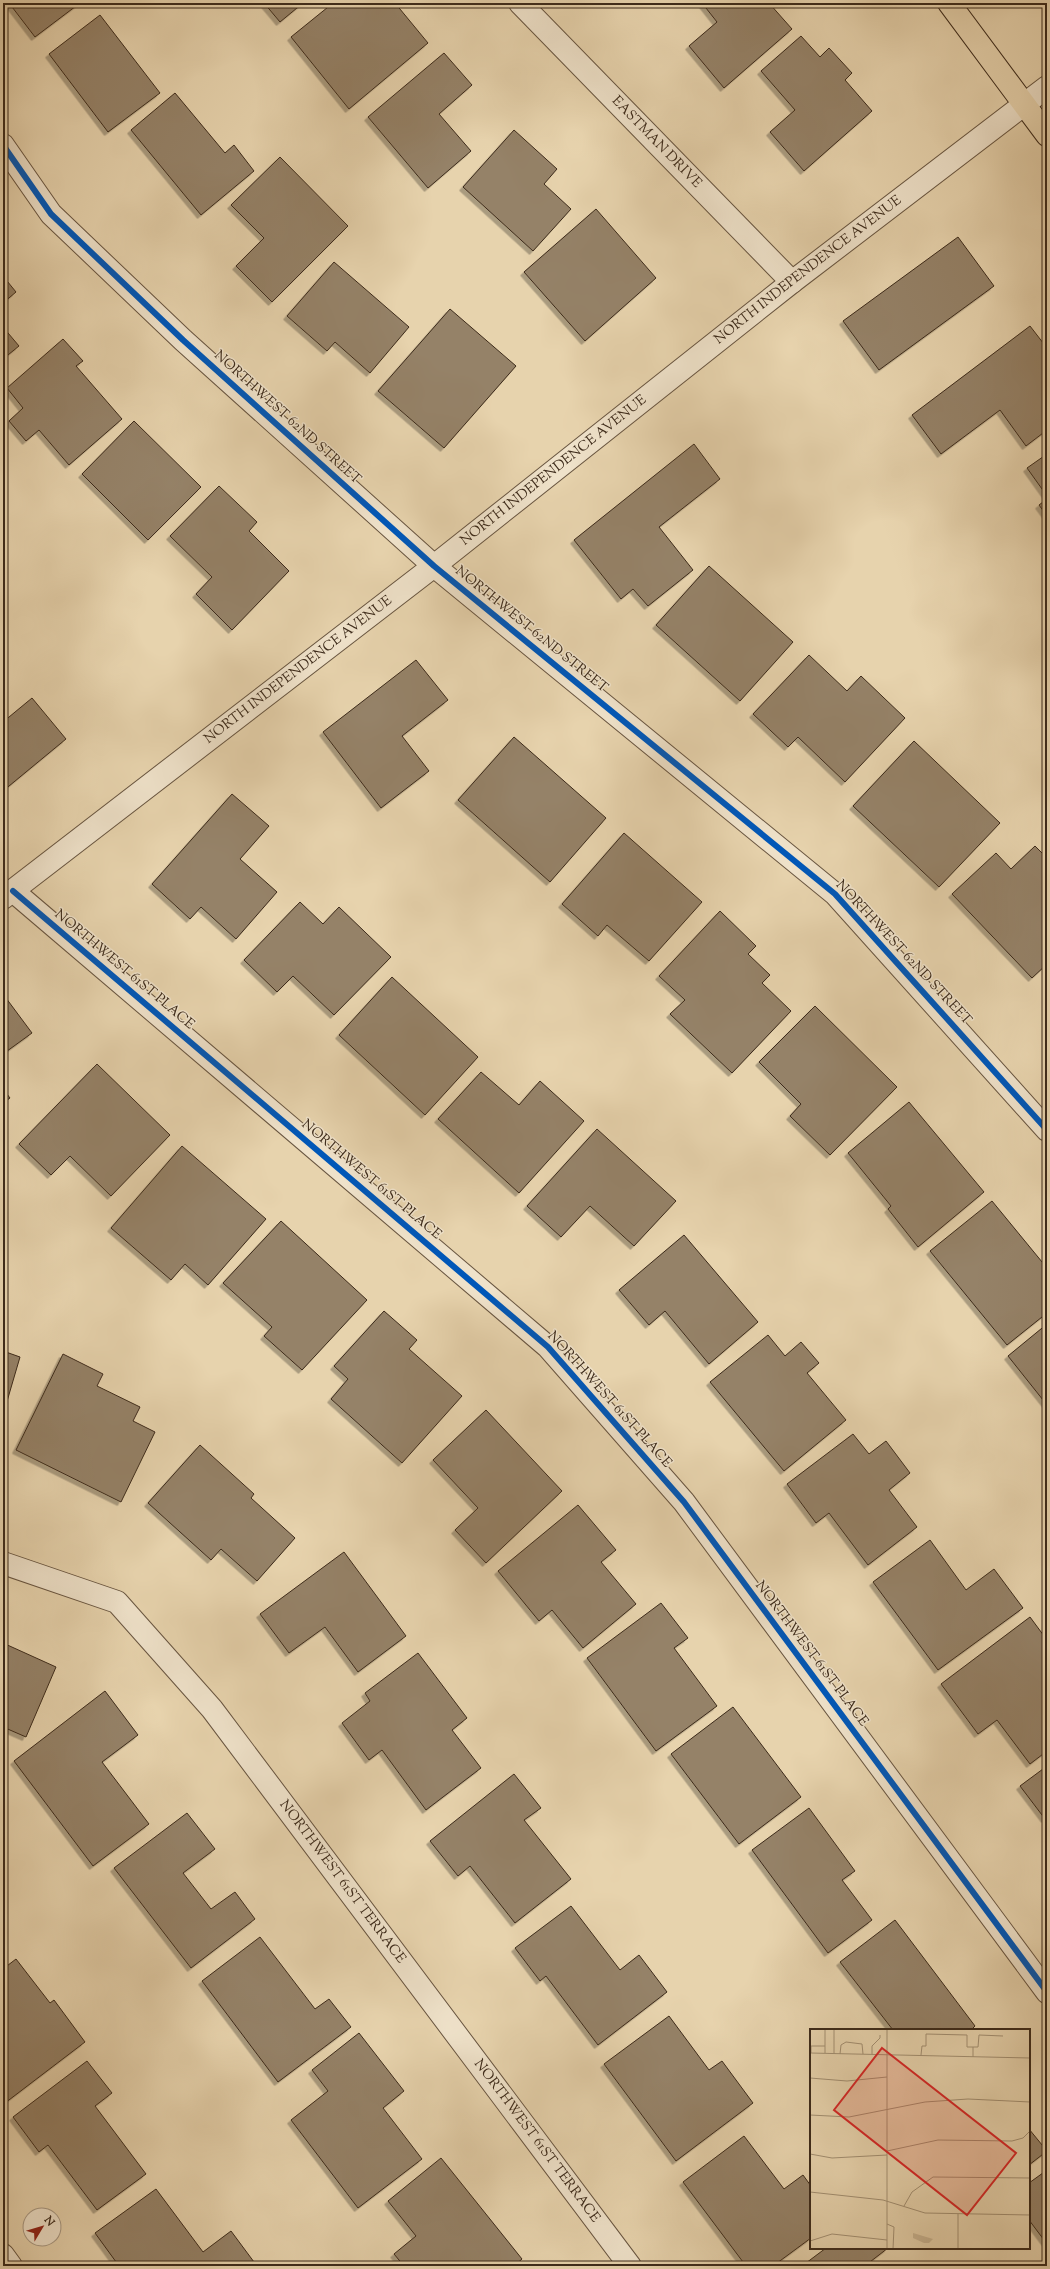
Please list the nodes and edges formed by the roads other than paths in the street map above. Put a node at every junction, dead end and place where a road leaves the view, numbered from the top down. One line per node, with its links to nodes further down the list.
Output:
1 (520, 3): 7 (street, EASTMAN DRIVE)
2 (949, 3): 4 (main road)
3 (1047, 87): 4 (street, NORTH INDEPENDENCE AVENUE)
4 (1024, 104): 5 (main road); 7 (street, NORTH INDEPENDENCE AVENUE)
5 (1047, 135)
6 (3, 144): 8 (street, NORTHWEST 62ND STREET)
7 (792, 282): 8 (street, NORTH INDEPENDENCE AVENUE)
8 (434, 566): 9 (street, NORTH INDEPENDENCE AVENUE); 10 (street, NORTHWEST 62ND STREET)
9 (8, 895): 12 (street, NORTHWEST 61ST PLACE)
10 (1047, 1130)
11 (3, 1563): 15 (street, NORTHWEST 61ST TERRACE)
12 (1047, 1992)
13 (3, 2255): 14 (street)
14 (11, 2266)
15 (630, 2266)

